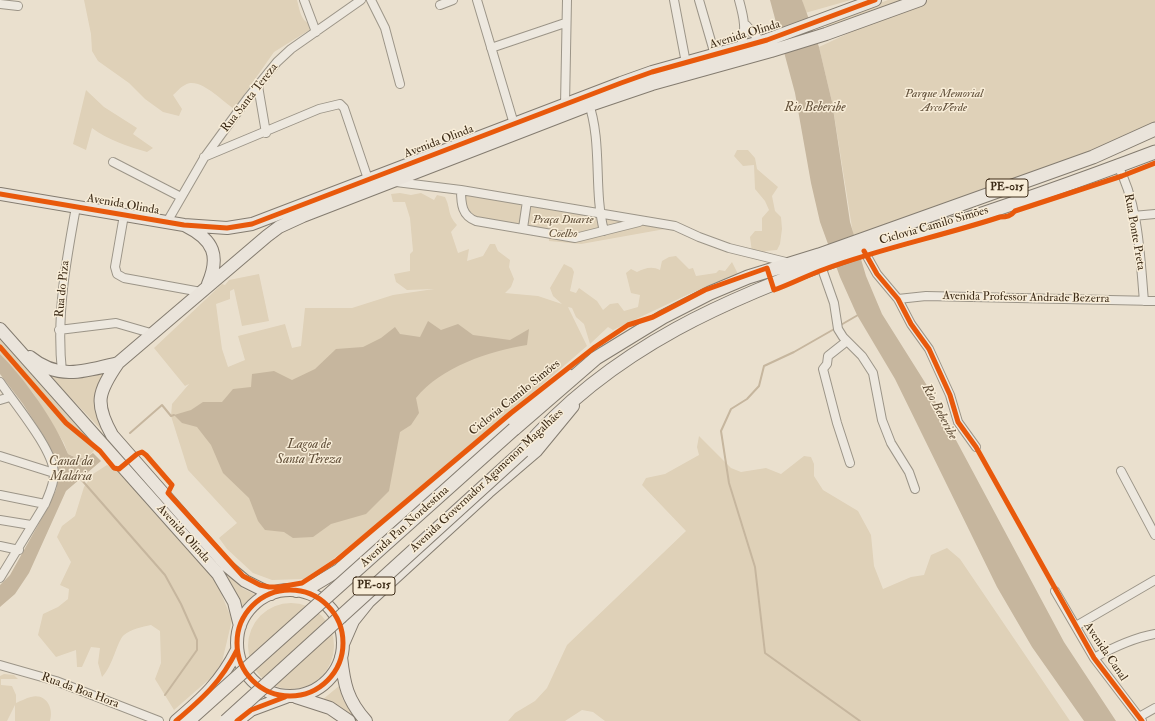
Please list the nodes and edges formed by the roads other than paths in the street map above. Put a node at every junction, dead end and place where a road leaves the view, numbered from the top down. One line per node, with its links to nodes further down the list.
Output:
1 (304, 0): 17 (street)
2 (361, 0): 17 (street, Rua Santa Tereza)
3 (371, 0): 23 (street)
4 (453, 0): 13 (street)
5 (477, 0): 19 (street)
6 (567, 0): 15 (street)
7 (674, 0): 22 (street)
8 (699, 0): 21 (street)
9 (740, 0): 16 (street)
10 (875, 0): 18 (main road, Avenida Olinda)
11 (920, 0): 18 (main road, Avenida Olinda)
12 (0, 4): 14 (street)
13 (440, 4)
14 (18, 6)
15 (565, 23): 19 (street); 26 (street)
16 (746, 25): 18 (street); 20 (street)
17 (316, 32): 24 (street, Rua Santa Tereza)
18 (766, 45): 20 (main road, Avenida Olinda); 25 (main road, Avenida Olinda)
19 (491, 48): 27 (street)
20 (740, 48): 21 (main road, Avenida Olinda)
21 (715, 55): 22 (main road, Avenida Olinda)
22 (686, 63): 25 (main road, Avenida Olinda)
23 (400, 84)
24 (258, 86): 29 (street); 31 (street, Rua Santa Tereza)
25 (588, 100): 26 (main road, Avenida Olinda); 35 (main road, Avenida Olinda); 43 (street)
26 (565, 105): 27 (main road, Avenida Olinda)
27 (514, 124): 34 (main road, Avenida Olinda)
28 (1155, 128): 50 (highway, Avenida Governador Agamenon Magalhães / PE-015)
29 (266, 133): 31 (street); 34 (street)
30 (1155, 152): 33 (highway, Avenida Governador Agamenon Magalhães / PE-015)
31 (204, 158): 38 (street, Rua Santa Tereza)
32 (113, 162): 38 (street)
33 (1117, 165): 44 (street, Rua Ponte Preta); 50 (highway, Avenida Governador Agamenon Magalhães / PE-015)
34 (368, 179): 47 (main road, Avenida Olinda)
35 (394, 181): 36 (street); 53 (main road, Avenida Olinda)
36 (461, 190): 39 (street); 48 (street)
37 (0, 194): 40 (main road, Avenida Olinda)
38 (181, 197): 46 (street, Rua Santa Tereza)
39 (527, 201): 43 (street); 48 (street)
40 (76, 207): 42 (main road, Avenida Olinda); 58 (street, Rua do Piza)
41 (1155, 214): 44 (street)
42 (124, 215): 46 (main road, Avenida Olinda); 53 (street)
43 (600, 215): 45 (street); 49 (street)
44 (1134, 216): 55 (street, Rua Ponte Preta)
45 (644, 221): 49 (street); 52 (street)
46 (167, 222): 47 (main road, Avenida Olinda)
47 (184, 225): 53 (main road)
48 (523, 228): 49 (street)
49 (604, 231)
50 (860, 248): 51 (highway, Avenida Governador Agamenon Magalhães / PE-015); 54 (street)
51 (821, 262): 52 (highway, Avenida Governador Agamenon Magalhães / PE-015); 61 (street); 66 (highway, Avenida Governador Agamenon Magalhães / PE-015)
52 (791, 263): 62 (highway, Avenida Governador Agamenon Magalhães / PE-015)
53 (204, 289): 59 (main road, Avenida Olinda)
54 (898, 299): 55 (street, Avenida Professor Andrade Bezerra); 71 (street)
55 (1144, 301): 56 (street, Avenida Professor Andrade Bezerra)
56 (1155, 301)
57 (0, 329): 60 (main road)
58 (60, 330): 59 (street); 64 (street, Rua do Piza)
59 (154, 334): 63 (main road, Avenida Olinda)
60 (11, 341): 64 (main road); 70 (main road, Avenida Olinda)
61 (847, 341): 73 (street); 76 (street)
62 (596, 358): 69 (highway, Avenida Governador Agamenon Magalhães / PE-015); 86 (main road, Avenida Governador Agamenon Magalhães)
63 (118, 363): 64 (main road); 70 (main road)
64 (62, 372)
65 (0, 382): 67 (street)
66 (589, 387): 92 (main road, Avenida Governador Agamenon Magalhães); 103 (highway, Avenida Governador Agamenon Magalhães / PE-015, bridge)
67 (10, 397): 68 (street); 75 (street)
68 (0, 400)
69 (514, 429): 102 (highway, Avenida Pan Nordestina / PE-015, bridge)
70 (113, 446): 88 (main road); 89 (main road, Avenida Olinda)
71 (976, 447)
72 (0, 456): 75 (street)
73 (850, 463)
74 (1121, 471): 81 (street)
75 (54, 473): 78 (street)
76 (915, 489)
77 (0, 495): 78 (street)
78 (45, 504): 80 (street)
79 (0, 520): 80 (street)
80 (32, 525): 83 (street)
81 (1155, 535)
82 (0, 546): 83 (street)
83 (19, 550): 84 (street)
84 (2, 573)
85 (1155, 580): 90 (street)
86 (296, 591): 88 (main road); 92 (main road)
87 (1055, 591): 90 (street, Avenida Canal)
88 (272, 594): 89 (main road)
89 (240, 626): 93 (main road)
90 (1076, 626): 95 (street, Avenida Canal)
91 (1155, 634): 95 (street)
92 (343, 644): 94 (main road)
93 (237, 650): 97 (main road); 101 (main road)
94 (341, 656): 97 (main road); 106 (main road)
95 (1094, 658): 99 (street, Avenida Canal)
96 (0, 665): 100 (street, Rua da Boa Hora)
97 (290, 696): 104 (main road); 105 (main road)
98 (1155, 708): 99 (street)
99 (1141, 719)
100 (159, 721)
101 (176, 721)
102 (188, 721)
103 (226, 721)
104 (237, 721)
105 (349, 721)
106 (366, 721)

